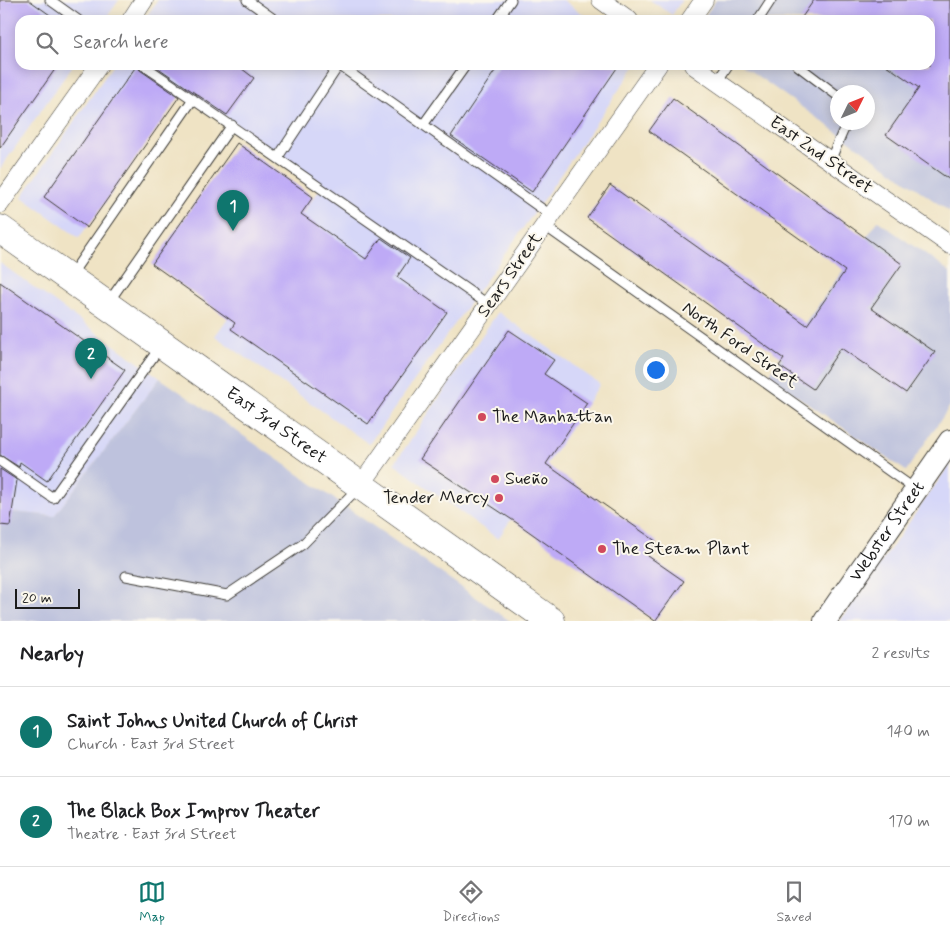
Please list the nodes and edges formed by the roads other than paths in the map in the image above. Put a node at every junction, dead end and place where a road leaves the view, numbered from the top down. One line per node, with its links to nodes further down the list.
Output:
1 (50, 0): 8 (lane)
2 (144, 0): 9 (street)
3 (247, 0): 10 (lane)
4 (511, 0): 11 (lane)
5 (601, 0): 12 (street)
6 (704, 0): 13 (street)
7 (771, 0): 14 (lane)
8 (71, 15)
9 (134, 15)
10 (268, 15)
11 (500, 15)
12 (622, 15)
13 (694, 15)
14 (761, 15)
15 (95, 70): 32 (street)
16 (150, 70): 26 (lane)
17 (336, 70): 30 (lane)
18 (346, 70): 28 (lane, North Ford Street)
19 (462, 70): 28 (lane)
20 (655, 70): 33 (street, Sears Street)
21 (700, 70): 24 (street, East 2nd Street)
22 (725, 70): 24 (lane)
23 (804, 70): 25 (lane)
24 (717, 82): 31 (street, East 2nd Street)
25 (830, 90)
26 (193, 99): 27 (lane); 36 (lane)
27 (232, 125): 30 (lane); 38 (lane)
28 (424, 125): 33 (lane, North Ford Street)
29 (844, 130): 31 (lane)
30 (278, 157): 37 (lane)
31 (830, 161): 35 (street, East 2nd Street)
32 (0, 204)
33 (549, 221): 37 (street, Sears Street); 43 (lane, North Ford Street)
34 (0, 229): 36 (main road, East 3rd Street)
35 (950, 245)
36 (69, 279): 38 (main road, East 3rd Street)
37 (489, 305): 42 (street, Sears Street)
38 (107, 306): 39 (main road, East 3rd Street)
39 (162, 344): 41 (lane); 42 (main road, East 3rd Street)
40 (950, 441): 43 (street, Webster Street)
41 (0, 461)
42 (361, 485): 44 (lane); 45 (main road, East 3rd Street)
43 (917, 490): 46 (street, Webster Street)
44 (126, 576)
45 (551, 621)
46 (825, 621)

